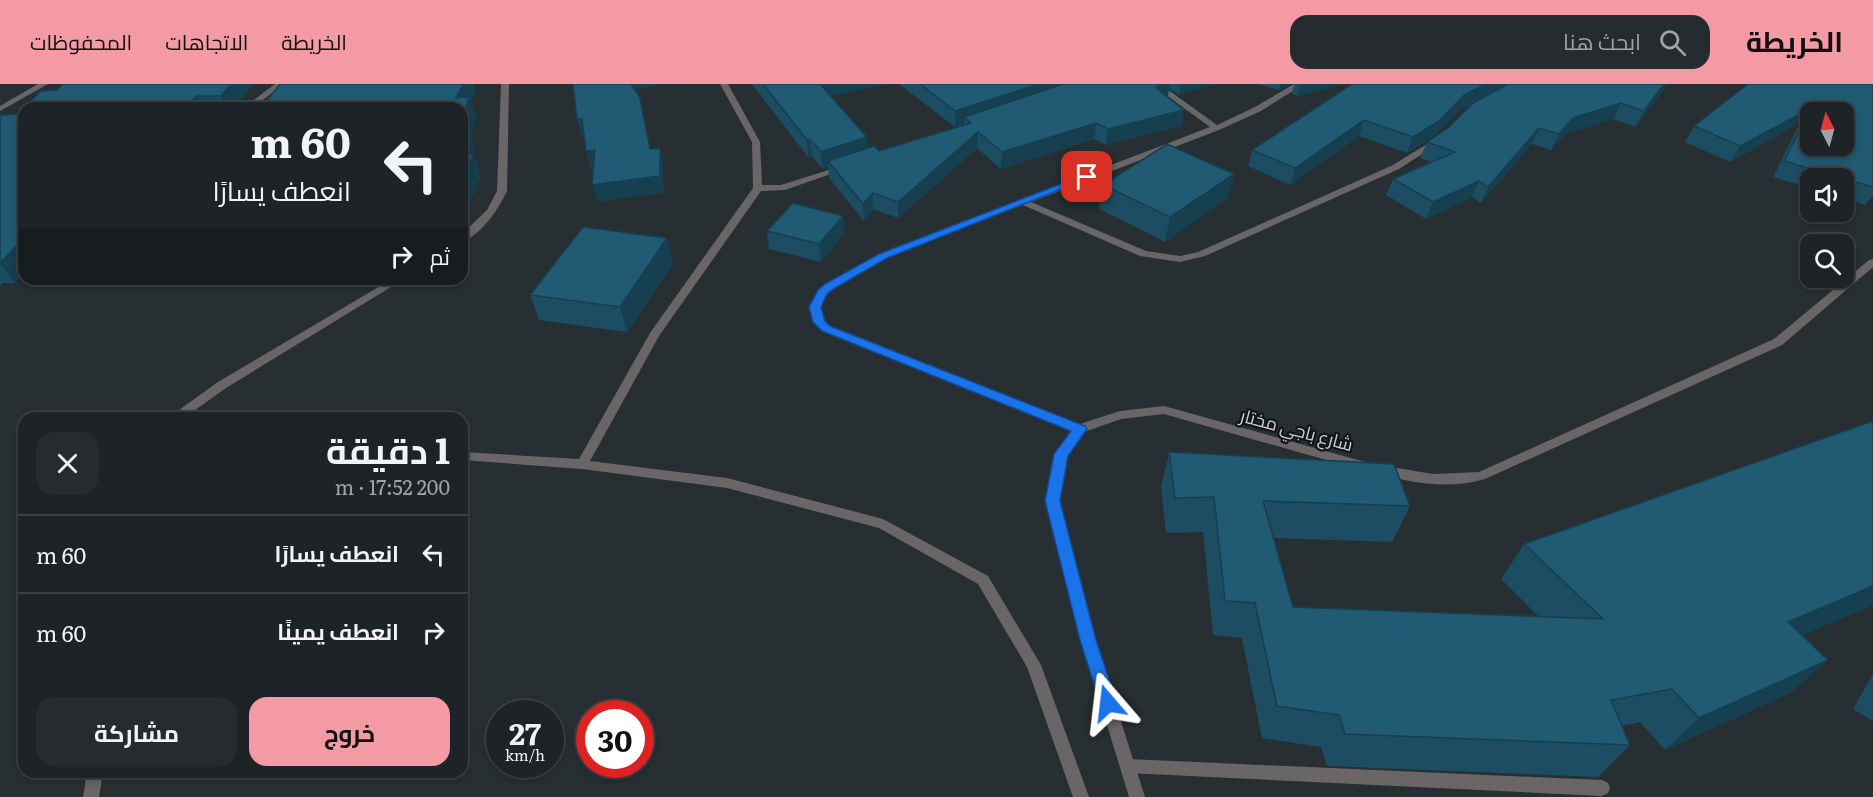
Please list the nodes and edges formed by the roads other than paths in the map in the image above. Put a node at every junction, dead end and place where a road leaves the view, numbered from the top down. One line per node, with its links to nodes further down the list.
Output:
1 (44, 84): 8 (street)
2 (280, 84): 7 (street)
3 (506, 84): 14 (street)
4 (724, 84): 12 (street)
5 (1155, 84): 9 (street)
6 (1300, 84): 9 (street)
7 (255, 102)
8 (0, 110)
9 (1216, 128): 13 (street)
10 (1446, 133): 13 (street)
11 (848, 166): 12 (street)
12 (758, 189): 20 (street)
13 (1023, 202): 18 (street)
14 (468, 234)
15 (1873, 262): 18 (street, شارع باجي مختار)
16 (389, 285): 17 (street)
17 (184, 412)
18 (1080, 429): 21 (street)
19 (468, 456): 20 (street)
20 (582, 464): 25 (street)
21 (1128, 766): 23 (street); 26 (street)
22 (94, 778): 24 (street)
23 (1602, 788)
24 (91, 797)
25 (1081, 797)
26 (1137, 797)

